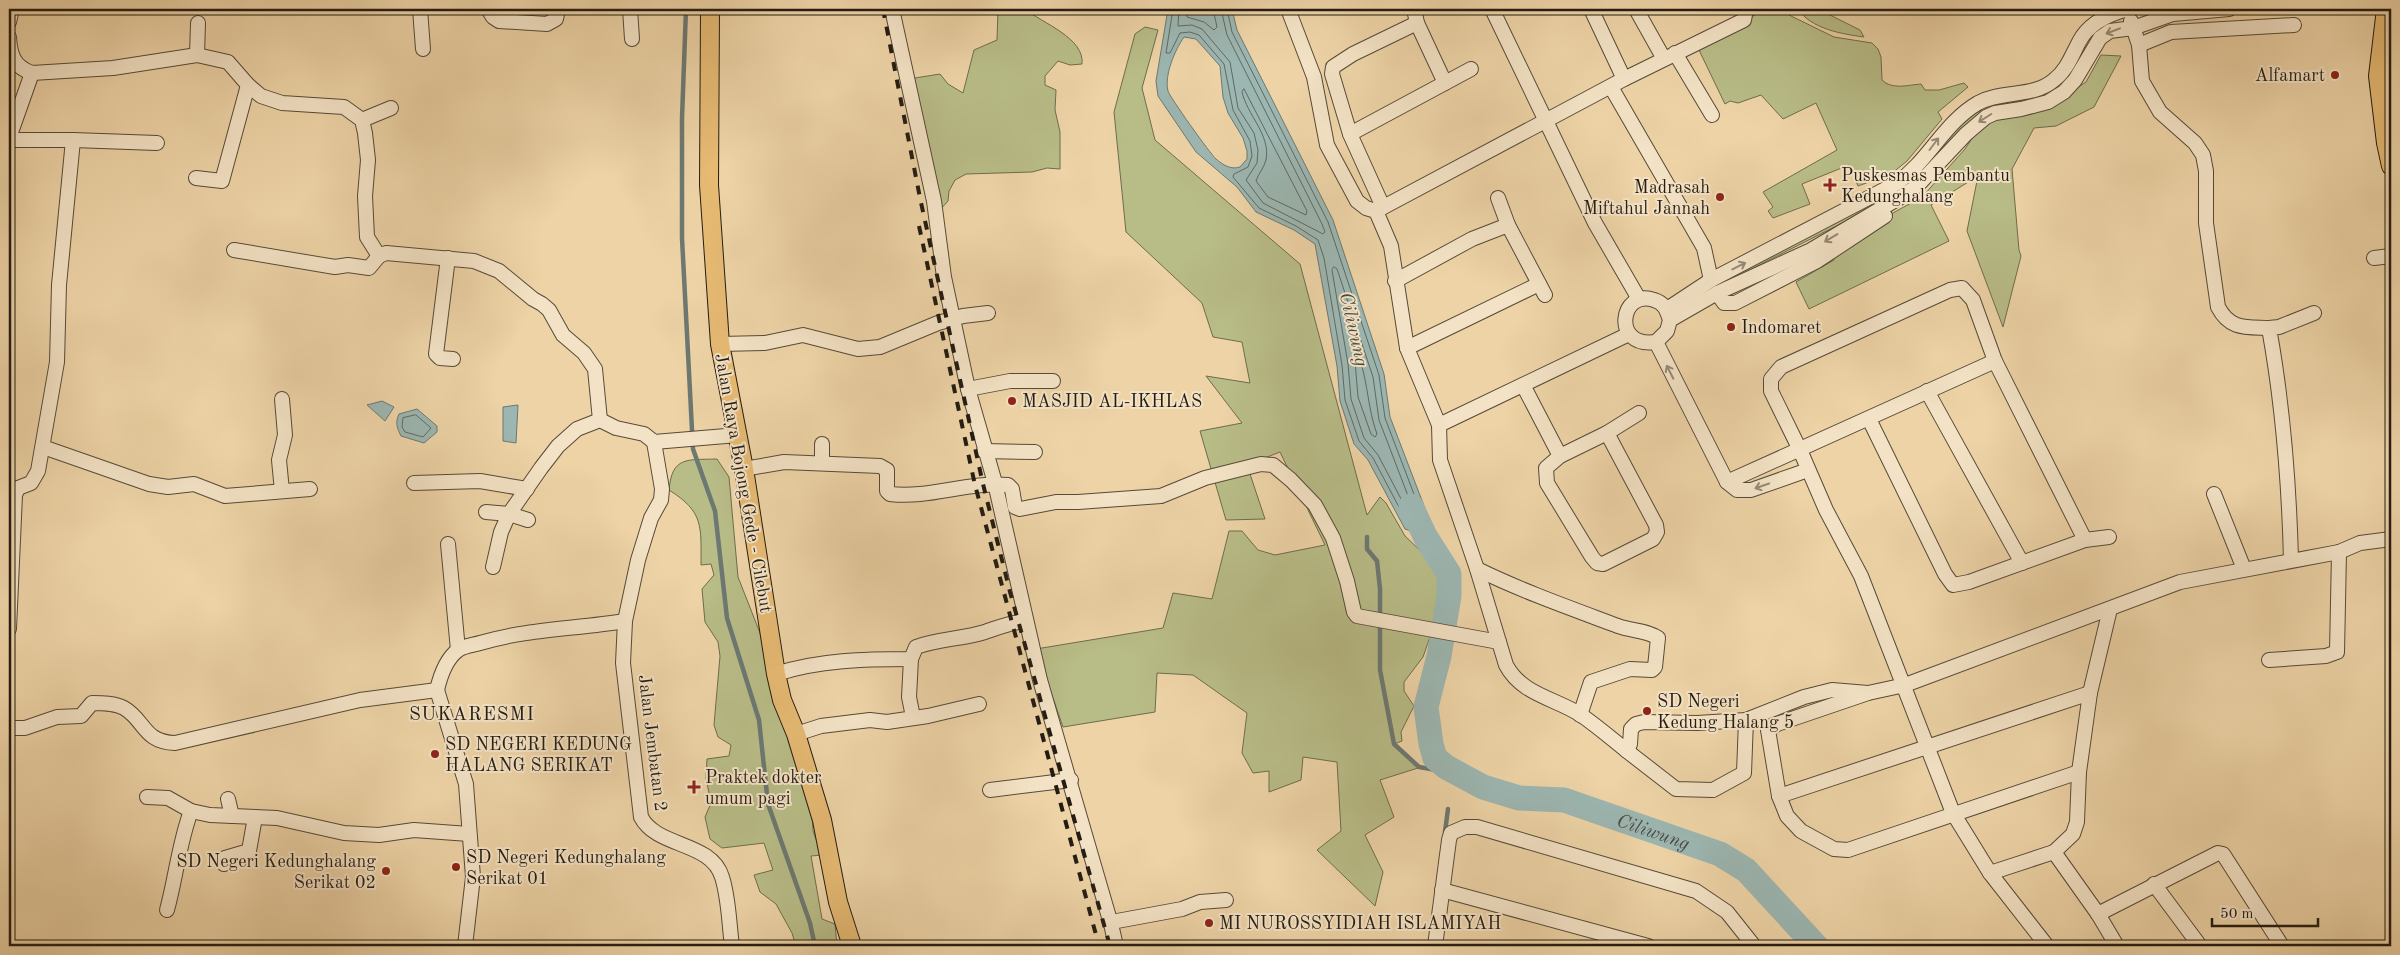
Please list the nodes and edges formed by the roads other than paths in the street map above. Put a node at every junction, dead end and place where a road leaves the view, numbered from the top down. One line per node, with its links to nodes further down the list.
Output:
1 (12, 9): 17 (street)
2 (420, 9): 25 (street)
3 (488, 9): 4 (street)
4 (558, 9)
5 (630, 9): 23 (street)
6 (710, 9): 63 (main road, Jalan Raya Bojong Gede - Cilebut)
7 (892, 9): 59 (street)
8 (1288, 9): 46 (street)
9 (1414, 9): 19 (street)
10 (1492, 9): 38 (street)
11 (1591, 9): 31 (street)
12 (1636, 9): 27 (street)
13 (1746, 9): 27 (street)
14 (2127, 9): 21 (street); 28 (street)
15 (2229, 9): 21 (street)
16 (2386, 9): 43 (main road)
17 (9, 22)
18 (198, 23): 26 (street)
19 (1417, 23): 32 (street); 39 (street)
20 (2294, 25): 24 (street)
21 (2133, 28): 24 (street); 28 (street, one-way to 28)
22 (9, 37): 30 (street)
23 (632, 39)
24 (2139, 45): 60 (street)
25 (422, 50)
26 (196, 55): 30 (street); 33 (street)
27 (1669, 56): 31 (street); 36 (street)
28 (2078, 61): 54 (street, one-way to 28); 54 (street, one-way to 54)
29 (1471, 69): 32 (street)
30 (32, 73): 40 (street)
31 (1624, 79): 34 (street)
32 (1444, 83): 39 (street)
33 (248, 85): 37 (street); 44 (street)
34 (1611, 87): 38 (street); 54 (street)
35 (391, 108): 37 (street)
36 (1712, 115)
37 (362, 120): 49 (street)
38 (1546, 121): 46 (street); 55 (street)
39 (1350, 134): 46 (street)
40 (9, 139): 41 (street)
41 (73, 140): 42 (street); 80 (street)
42 (157, 143)
43 (2391, 166)
44 (196, 178)
45 (1498, 198): 47 (street)
46 (1380, 209): 53 (street)
47 (1508, 225): 53 (street); 64 (street)
48 (234, 250): 49 (street)
49 (379, 256): 51 (street)
50 (2391, 256): 52 (street)
51 (448, 258): 65 (street); 74 (street)
52 (2374, 258)
53 (1396, 281): 64 (street)
54 (1714, 286): 58 (street)
55 (1639, 299): 58 (street); 61 (street)
56 (988, 313): 59 (street)
57 (2314, 313): 60 (street)
58 (1668, 314): 62 (street)
59 (953, 319): 63 (street); 69 (street)
60 (2269, 328): 103 (street)
61 (1629, 334): 62 (street); 68 (street)
62 (1656, 342): 88 (street, one-way to 62)
63 (720, 344): 77 (main road, Jalan Raya Bojong Gede - Cilebut)
64 (1407, 348): 75 (street)
65 (453, 359)
66 (1994, 361): 70 (street); 81 (street); 100 (street)
67 (1053, 381): 69 (street)
68 (1523, 385): 75 (street); 84 (street)
69 (968, 389): 82 (street)
70 (1927, 391): 73 (street); 104 (street)
71 (282, 399): 93 (street)
72 (1639, 413): 76 (street)
73 (1868, 419): 81 (street); 104 (street)
74 (600, 420): 78 (street); 92 (street)
75 (1439, 425): 106 (street)
76 (1607, 433): 84 (street); 84 (street)
77 (730, 436): 78 (street); 86 (main road, Jalan Raya Bojong Gede - Cilebut)
78 (654, 442): 110 (street, Jalan Jembatan 2)
79 (822, 444): 85 (street)
80 (43, 447): 93 (street); 111 (street)
81 (1800, 450): 87 (street); 88 (street)
82 (984, 451): 83 (street); 90 (street)
83 (1034, 452)
84 (1560, 456)
85 (822, 463): 86 (street); 90 (street)
86 (744, 469): 116 (main road, Jalan Raya Bojong Gede - Cilebut)
87 (1808, 470): 88 (street, one-way to 88); 117 (street)
88 (1727, 482)
89 (414, 483): 92 (street)
90 (994, 483): 109 (street); 112 (street)
91 (310, 489): 93 (street)
92 (527, 489): 96 (street)
93 (282, 491)
94 (2214, 494): 107 (street)
95 (486, 512): 96 (street)
96 (510, 514): 97 (street); 105 (street)
97 (528, 520)
98 (2109, 537): 100 (street)
99 (2391, 539): 102 (street)
100 (2084, 540): 104 (street)
101 (448, 544): 113 (street)
102 (2339, 552): 103 (street); 115 (street)
103 (2291, 560): 107 (street)
104 (2022, 563)
105 (493, 567)
106 (1477, 569): 112 (street); 122 (street)
107 (2244, 569): 108 (street)
108 (2110, 609): 117 (street); 120 (street)
109 (1026, 621): 114 (street); 130 (street)
110 (625, 622): 113 (street); 150 (street, Jalan Jembatan 2)
111 (9, 629)
112 (1499, 642): 122 (street)
113 (458, 650): 118 (street)
114 (911, 659): 116 (street); 123 (street)
115 (2270, 660)
116 (776, 674): 126 (main road, Jalan Raya Bojong Gede - Cilebut)
117 (1905, 686): 119 (street); 127 (street)
118 (437, 690): 125 (street); 139 (street)
119 (1868, 693): 124 (street); 132 (street)
120 (2090, 693): 127 (street); 129 (street)
121 (979, 704): 123 (street)
122 (1580, 715): 128 (street)
123 (913, 718): 126 (street)
124 (1746, 720): 128 (street); 128 (street)
125 (9, 728)
126 (796, 734): 151 (main road, Jalan Raya Bojong Gede - Cilebut)
127 (1929, 748): 132 (street); 136 (street)
128 (1627, 751)
129 (2079, 772): 136 (street); 140 (street)
130 (1071, 780): 131 (street); 148 (street)
131 (990, 790)
132 (1778, 796): 136 (street)
133 (147, 797): 135 (street)
134 (228, 799): 137 (street)
135 (190, 811): 137 (street); 146 (street)
136 (1953, 813): 142 (street)
137 (232, 816): 138 (street)
138 (254, 817): 139 (street); 141 (street)
139 (469, 834): 149 (street)
140 (2054, 852): 142 (street); 147 (street)
141 (224, 864)
142 (1990, 873): 156 (street)
143 (2154, 884): 147 (street); 158 (street); 159 (street)
144 (1442, 890): 153 (street); 154 (street); 155 (street)
145 (1226, 900): 148 (street)
146 (167, 910)
147 (2098, 914): 157 (street)
148 (1111, 924): 152 (street)
149 (465, 946)
150 (732, 946)
151 (852, 946)
152 (1116, 946)
153 (1436, 946)
154 (1648, 946)
155 (1754, 946)
156 (2047, 946)
157 (2117, 946)
158 (2200, 946)
159 (2282, 946)

